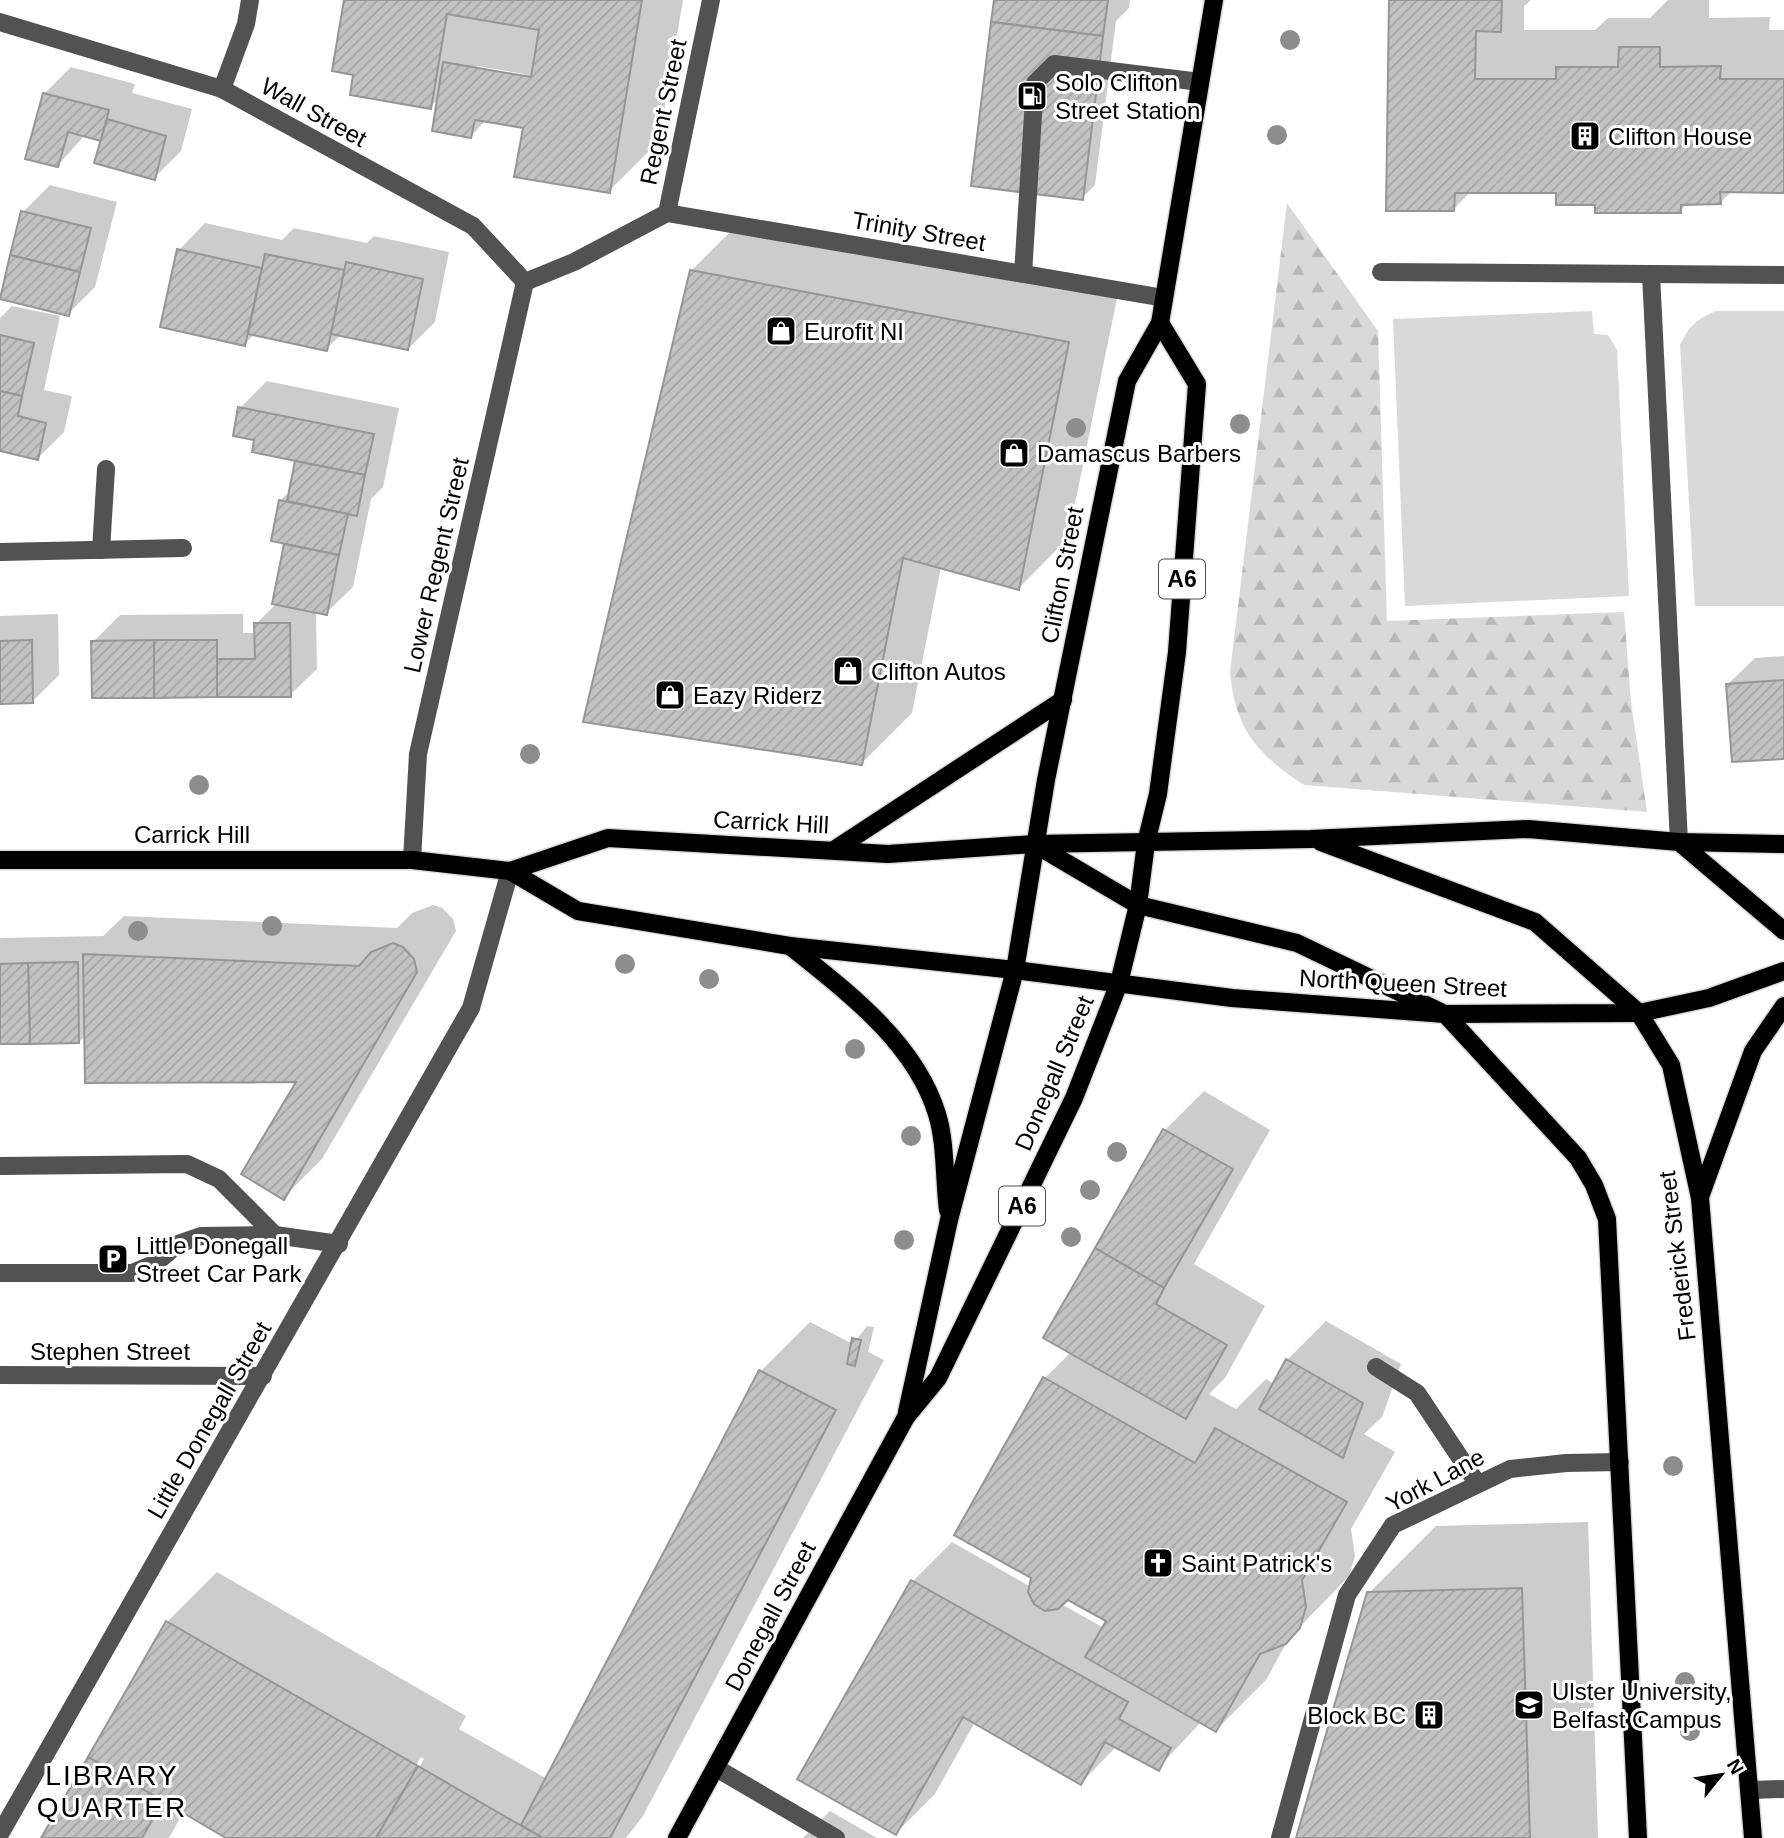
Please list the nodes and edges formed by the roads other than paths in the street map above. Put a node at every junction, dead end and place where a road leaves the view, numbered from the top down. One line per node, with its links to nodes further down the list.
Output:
1 (250, 0): 6 (street)
2 (711, 0): 7 (street, Regent Street)
3 (1214, 0): 5 (main road, Clifton Street / A6)
4 (0, 22): 6 (street, Wall Street)
5 (1200, 82): 9 (street); 13 (main road, Clifton Street / A6)
6 (222, 89): 12 (street, Wall Street)
7 (667, 213): 9 (street, Trinity Street); 12 (street, Regent Street)
8 (1381, 272): 10 (street)
9 (1023, 274): 13 (street, Trinity Street)
10 (1651, 274): 11 (street); 21 (street)
11 (1784, 275)
12 (525, 282): 27 (street, Lower Regent Street)
13 (1164, 298): 14 (main road, Clifton Street / A6)
14 (1160, 323): 19 (main road, Clifton Street / A6); 22 (main road, A6)
15 (106, 469): 17 (street)
16 (183, 548): 17 (street)
17 (101, 550): 18 (street)
18 (0, 552)
19 (1063, 700): 23 (main road, Clifton Street / A6); 25 (main road)
20 (1311, 839): 21 (main road); 22 (main road); 37 (main road, Frederick Street)
21 (1679, 842): 24 (main road); 30 (main road)
22 (1146, 843): 23 (main road); 29 (main road, Donegall Street / A6)
23 (1034, 844): 25 (main road, Carrick Hill); 29 (main road); 32 (main road, Donegall Street / A6)
24 (1784, 844)
25 (834, 850): 28 (main road, Carrick Hill)
26 (0, 860): 27 (main road, Carrick Hill)
27 (412, 860): 28 (main road, Carrick Hill)
28 (510, 871): 31 (main road, Carrick Hill); 42 (street, Little Donegall Street)
29 (1138, 905): 34 (main road, Donegall Street / A6); 36 (main road)
30 (1784, 931)
31 (790, 946): 32 (main road, Carrick Hill); 40 (main road)
32 (1015, 970): 34 (main road, North Queen Street); 40 (main road, Donegall Street / A6)
33 (1784, 971): 37 (main road, North Queen Street)
34 (1119, 983): 36 (main road, North Queen Street); 47 (main road, Donegall Street / A6)
35 (1784, 1006): 39 (main road)
36 (1445, 1013): 37 (main road, North Queen Street); 48 (main road)
37 (1639, 1013): 39 (main road, Frederick Street)
38 (0, 1166): 41 (street)
39 (1700, 1198): 52 (main road, Frederick Street)
40 (949, 1220): 47 (main road, Donegall Street / A6)
41 (275, 1235): 42 (street); 43 (street)
42 (339, 1244): 46 (street, Little Donegall Street)
43 (0, 1273)
44 (1376, 1367): 49 (street)
45 (0, 1375): 46 (street, Stephen Street)
46 (263, 1376): 53 (street, Little Donegall Street)
47 (906, 1417): 50 (main road, Donegall Street / A6)
48 (1620, 1462): 49 (street, York Lane); 57 (main road)
49 (1477, 1483): 56 (street, York Lane)
50 (716, 1768): 54 (main road, Donegall Street / A6); 55 (street)
51 (1784, 1789): 52 (street)
52 (1749, 1790): 58 (main road, Frederick Street)
53 (1, 1829)
54 (677, 1838)
55 (836, 1838)
56 (1280, 1838)
57 (1638, 1838)
58 (1754, 1838)

